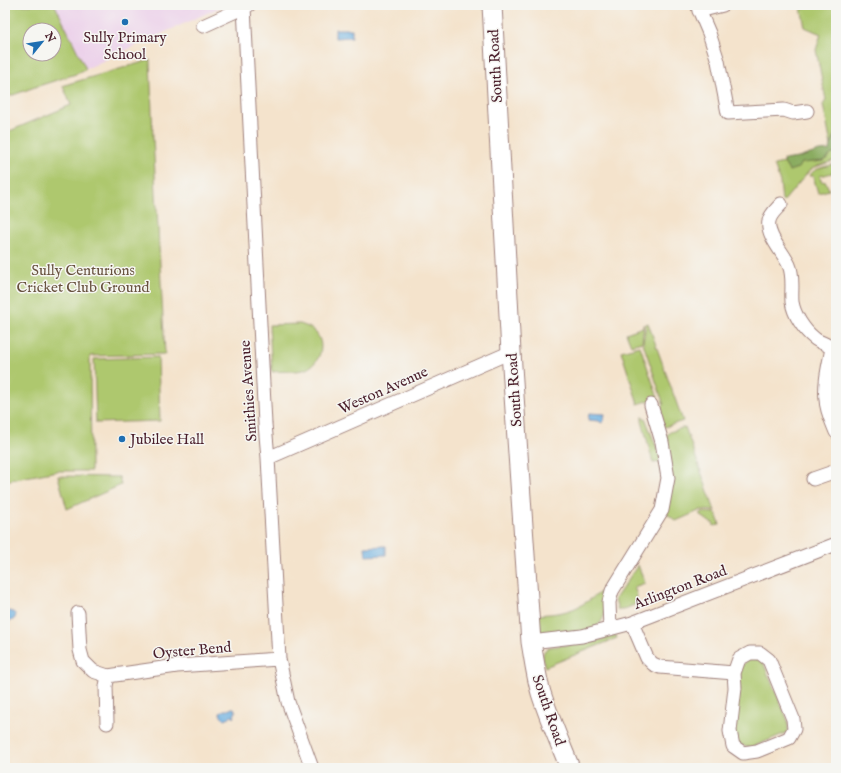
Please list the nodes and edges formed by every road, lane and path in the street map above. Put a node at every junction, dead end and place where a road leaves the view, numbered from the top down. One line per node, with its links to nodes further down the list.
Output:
1 (492, 5): 9 (main road, South Road)
2 (723, 5): 4 (street)
3 (246, 6): 5 (street); 12 (street, Smithies Avenue)
4 (698, 8): 6 (street)
5 (203, 26)
6 (807, 110)
7 (781, 204): 8 (street)
8 (834, 348): 11 (street)
9 (511, 352): 12 (street, Weston Avenue); 19 (main road, South Road)
10 (651, 405): 18 (street)
11 (836, 432)
12 (268, 458): 20 (street, Smithies Avenue)
13 (836, 471): 14 (street)
14 (813, 479)
15 (836, 544): 17 (street, Arlington Road)
16 (78, 613): 22 (street)
17 (632, 623): 18 (street, Arlington Road); 21 (street)
18 (610, 629): 19 (street, Arlington Road)
19 (531, 642): 25 (main road, South Road)
20 (279, 660): 22 (street, Oyster Bend); 24 (street, Smithies Avenue)
21 (734, 673): 21 (street)
22 (108, 676): 23 (street)
23 (106, 723)
24 (312, 768)
25 (570, 768)

